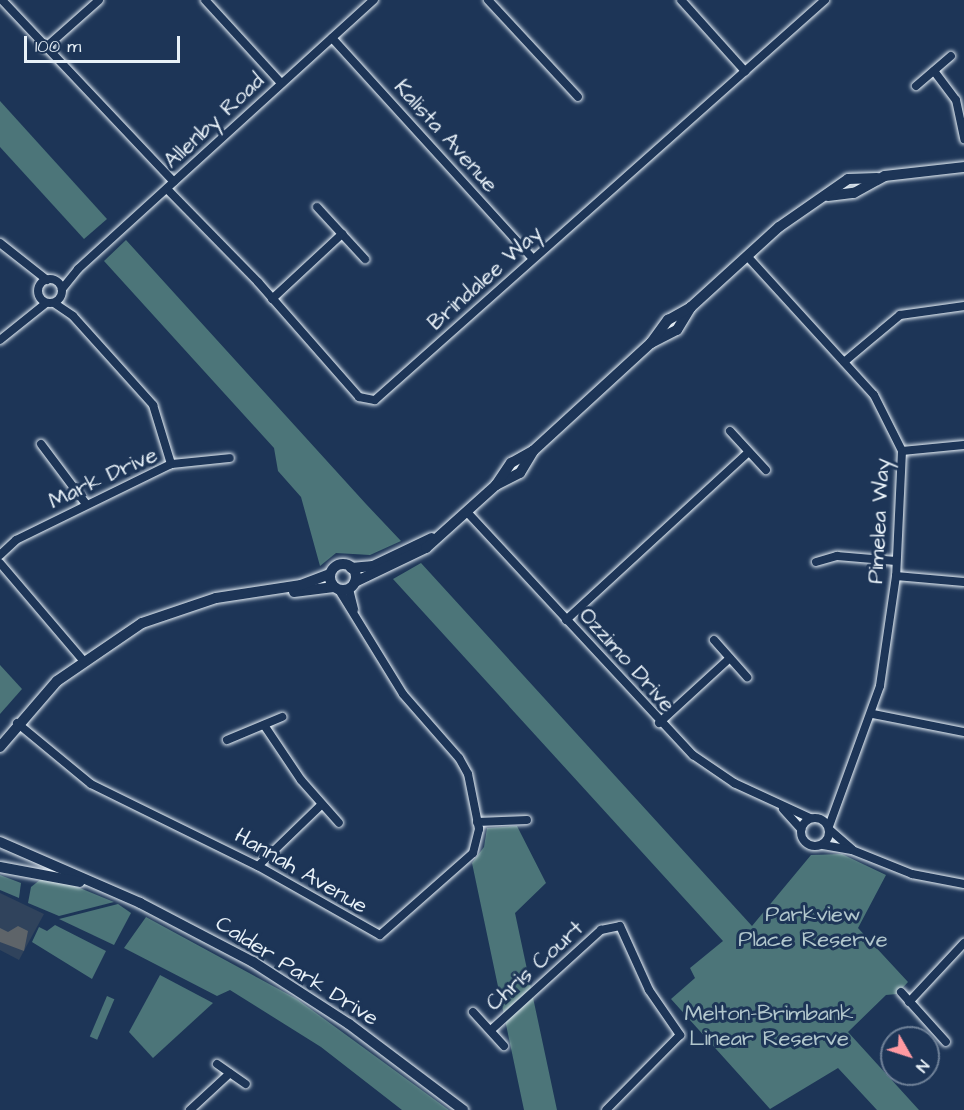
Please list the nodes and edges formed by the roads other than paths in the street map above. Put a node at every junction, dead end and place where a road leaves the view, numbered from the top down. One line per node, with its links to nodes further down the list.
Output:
1 (2, 0): 9 (street, Brindalee Way)
2 (99, 0): 9 (street)
3 (206, 0): 13 (street)
4 (374, 0): 8 (street, Allenby Road)
5 (488, 0): 15 (street)
6 (681, 0): 11 (street)
7 (825, 0): 11 (street, Brindalee Way)
8 (332, 38): 13 (street, Allenby Road); 23 (street, Kalista Avenue)
9 (45, 48): 18 (street, Brindalee Way)
10 (951, 56): 12 (street)
11 (745, 71): 23 (street, Brindalee Way)
12 (934, 71): 14 (street); 16 (street)
13 (281, 83): 18 (street, Allenby Road)
14 (916, 86)
15 (578, 97)
16 (964, 139)
17 (964, 167): 22 (street)
18 (170, 186): 26 (street, Allenby Road); 30 (street, Brindalee Way)
19 (317, 207): 20 (street)
20 (342, 234): 24 (street); 30 (street)
21 (0, 243): 25 (street)
22 (747, 256): 34 (street, Pimelea Way); 44 (street)
23 (532, 258): 30 (street, Brindalee Way)
24 (365, 259)
25 (26, 266): 27 (street); 28 (street)
26 (78, 269): 27 (street, Allenby Road); 29 (street, Allenby Road)
27 (51, 280): 28 (street, Allenby Road); 29 (street)
28 (39, 292): 29 (street); 32 (street, Allenby Road)
29 (56, 298): 32 (street, Allenby Road); 41 (street)
30 (272, 299)
31 (964, 306): 34 (street)
32 (24, 317): 33 (street, Allenby Road)
33 (0, 340)
34 (844, 362): 38 (street, Pimelea Way)
35 (730, 430): 39 (street)
36 (41, 444): 43 (street)
37 (964, 445): 38 (street)
38 (902, 451): 47 (street, Pimelea Way)
39 (749, 452): 42 (street); 56 (street)
40 (230, 458): 41 (street, Mark Drive)
41 (171, 464): 43 (street, Mark Drive)
42 (766, 470)
43 (86, 504): 46 (street, Mark Drive)
44 (467, 512): 45 (street); 56 (street, Ozzimo Drive)
45 (445, 532): 50 (street); 54 (street)
46 (0, 555)
47 (896, 561): 48 (street); 52 (street, Pimelea Way)
48 (816, 562)
49 (0, 563): 59 (street)
50 (351, 568): 51 (street); 54 (street)
51 (330, 574): 54 (street); 55 (street)
52 (896, 576): 53 (street); 61 (street, Pimelea Way)
53 (964, 582)
54 (344, 587): 55 (street); 74 (street, Hannah Avenue)
55 (266, 592): 59 (street)
56 (566, 620): 63 (street, Ozzimo Drive)
57 (714, 640): 58 (street)
58 (730, 658): 60 (street); 63 (street)
59 (82, 660): 65 (street)
60 (747, 677)
61 (874, 712): 66 (street); 69 (street, Pimelea Way)
62 (282, 717): 64 (street)
63 (659, 723): 71 (street, Ozzimo Drive)
64 (264, 725): 67 (street); 70 (street)
65 (15, 726): 68 (street); 81 (street, Hannah Avenue)
66 (964, 732)
67 (227, 740)
68 (0, 747)
69 (837, 799): 72 (street, Pimelea Way); 76 (street, Pimelea Way)
70 (321, 805): 75 (street); 81 (street)
71 (780, 807): 72 (street, Ozzimo Drive); 77 (street, Ozzimo Drive)
72 (814, 818): 76 (street); 77 (street)
73 (527, 820): 74 (street)
74 (477, 822): 81 (street, Hannah Avenue)
75 (339, 823)
76 (829, 828): 79 (street); 80 (street)
77 (801, 829): 79 (street)
78 (0, 842): 84 (street, Calder Park Drive)
79 (823, 844): 80 (street)
80 (852, 850): 83 (street)
81 (258, 866)
82 (0, 867): 84 (street, Calder Park Drive)
83 (964, 884)
84 (98, 885): 96 (street, Calder Park Drive)
85 (964, 943): 87 (street)
86 (901, 992): 87 (street)
87 (909, 1002): 90 (street)
88 (473, 1012): 89 (street, Chris Court)
89 (491, 1030): 91 (street, Chris Court); 97 (street, Chris Court)
90 (946, 1042)
91 (504, 1046)
92 (217, 1064): 93 (street)
93 (230, 1073): 94 (street); 95 (street)
94 (246, 1084)
95 (190, 1110)
96 (463, 1110)
97 (606, 1110)

